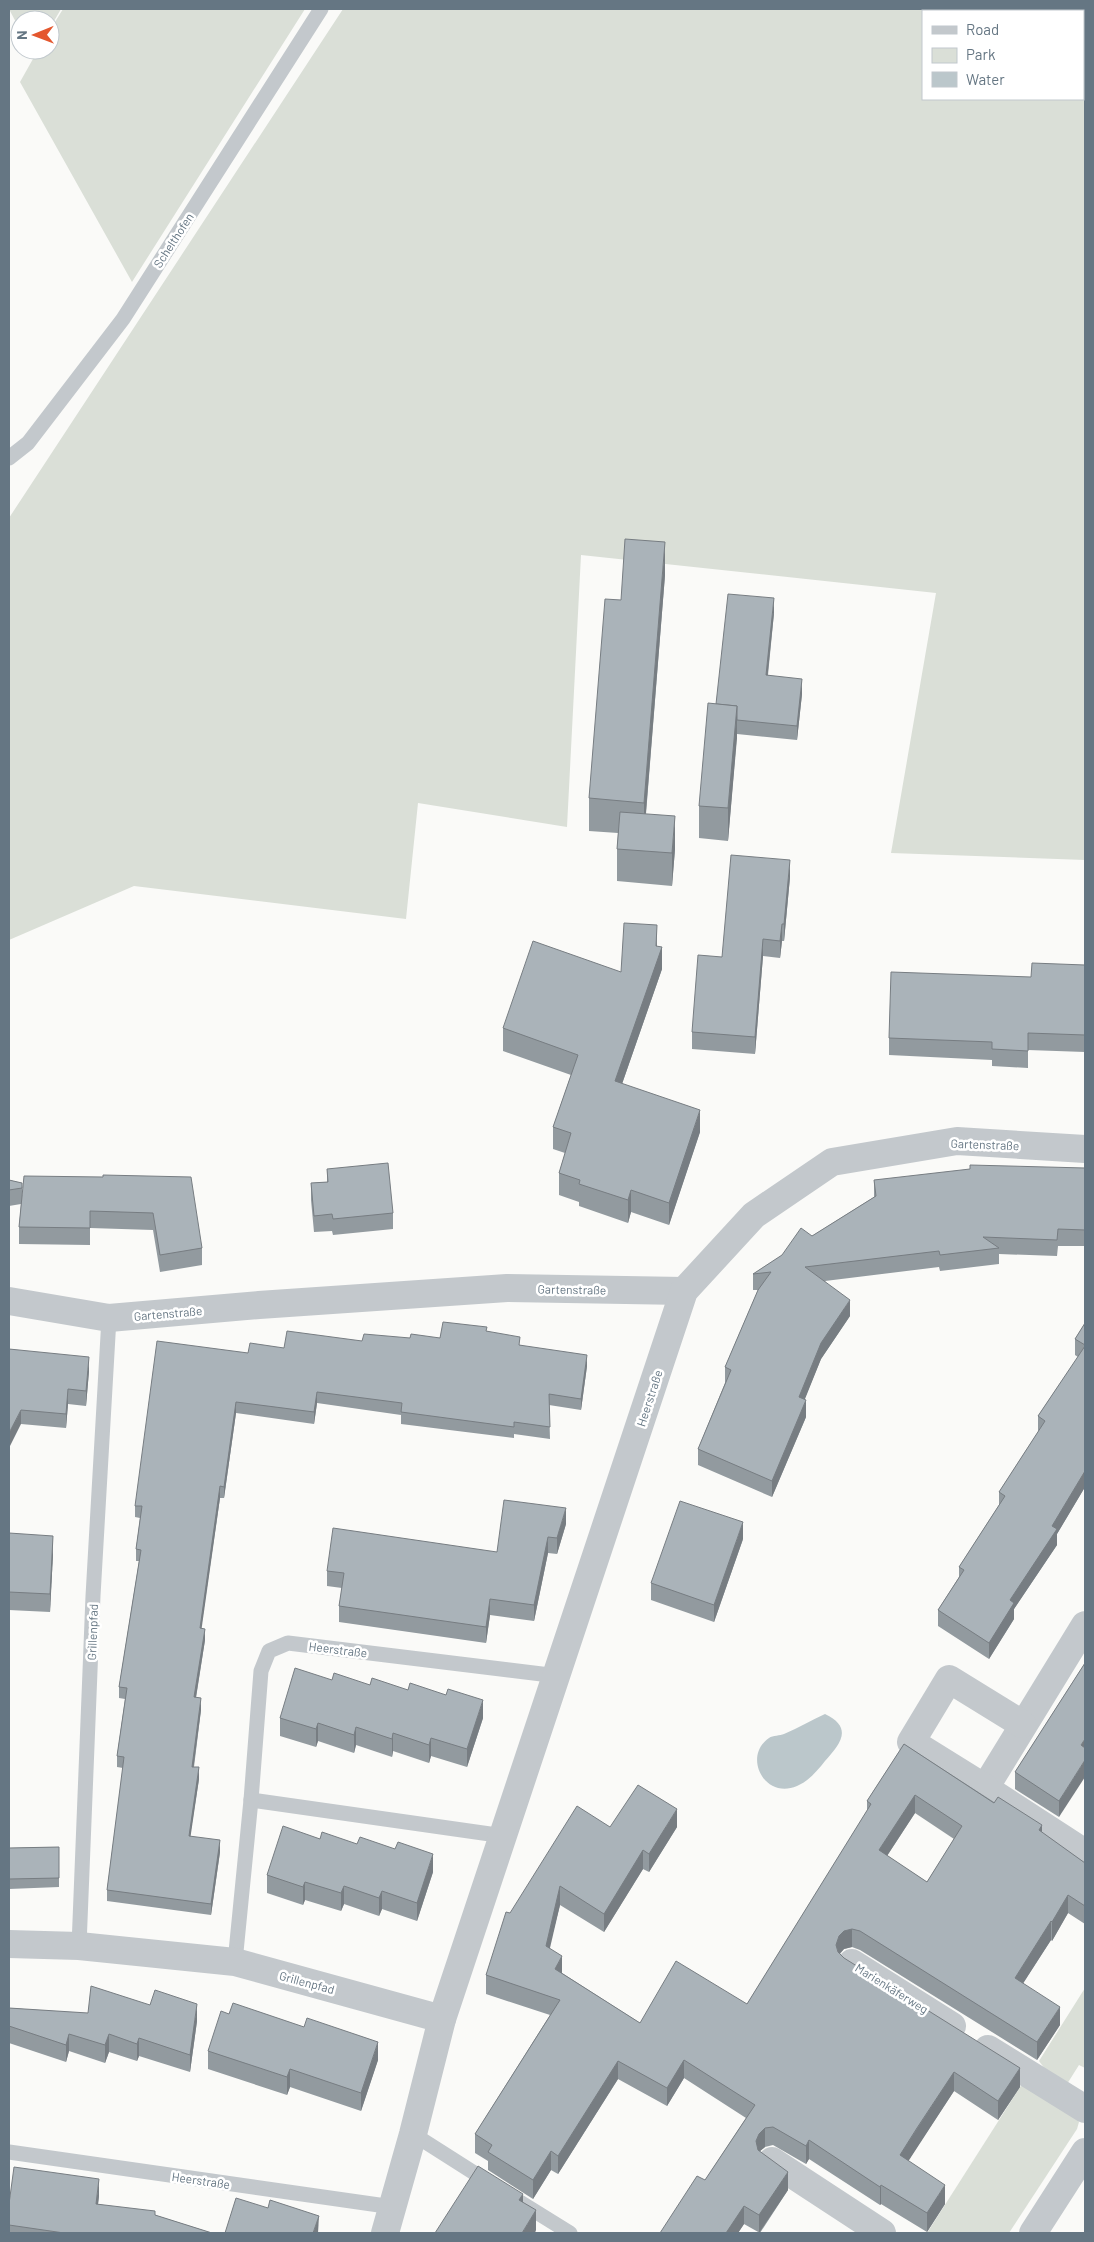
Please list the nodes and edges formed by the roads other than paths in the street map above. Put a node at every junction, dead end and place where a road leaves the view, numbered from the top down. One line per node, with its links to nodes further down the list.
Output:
1 (321, 9): 2 (lane, Schelthofen)
2 (9, 458)
3 (1085, 1149): 4 (street, Gartenstraße)
4 (684, 1291): 6 (street, Gartenstraße); 8 (street, Heerstraße)
5 (9, 1301): 6 (street, Gartenstraße)
6 (109, 1318): 15 (lane, Grillenpfad)
7 (1085, 1625): 9 (street)
8 (558, 1676): 11 (lane, Heerstraße); 12 (street, Heerstraße)
9 (1022, 1724): 10 (street); 10 (street)
10 (985, 1788): 13 (street)
11 (251, 1800): 12 (lane); 16 (lane, Heerstraße)
12 (504, 1836): 18 (street, Heerstraße)
13 (1085, 1853)
14 (9, 1944): 15 (street, Grillenpfad)
15 (79, 1946): 16 (street, Grillenpfad)
16 (235, 1962): 18 (street, Grillenpfad)
17 (852, 1963): 19 (street, Marienkäferweg)
18 (442, 2019): 20 (street, Heerstraße)
19 (1085, 2109)
20 (413, 2134): 24 (street, Heerstraße); 27 (lane)
21 (9, 2152): 24 (lane, Heerstraße)
22 (1085, 2152): 28 (street)
23 (772, 2160): 25 (street)
24 (393, 2207): 26 (street, Heerstraße)
25 (870, 2230)
26 (385, 2233)
27 (570, 2233)
28 (1033, 2233)

